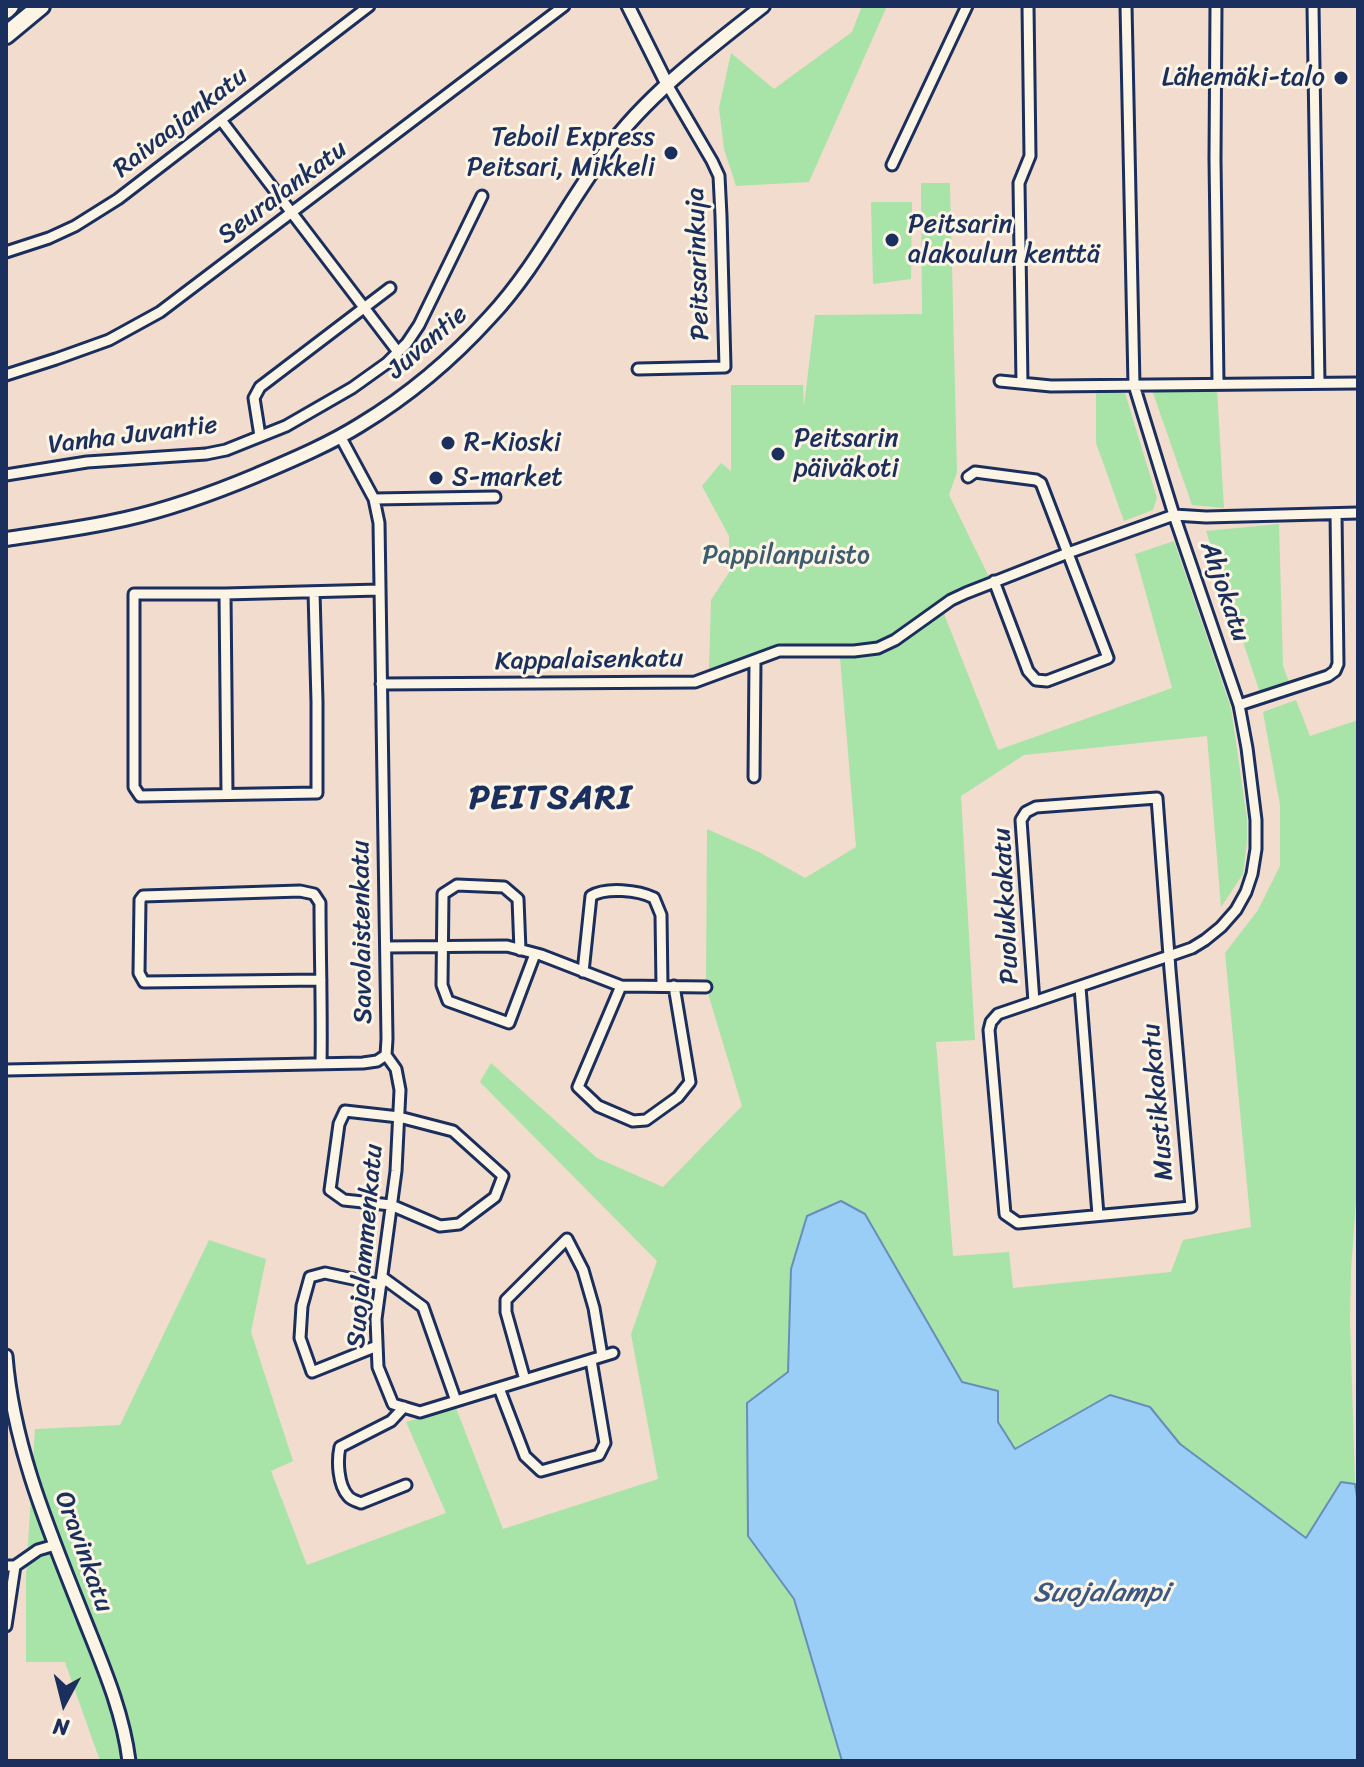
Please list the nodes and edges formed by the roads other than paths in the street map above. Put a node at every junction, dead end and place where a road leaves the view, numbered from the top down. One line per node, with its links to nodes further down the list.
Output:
1 (41, 6): 11 (highway)
2 (369, 6): 13 (street, Raivaajankatu)
3 (564, 6): 16 (street, Seuralankatu)
4 (628, 6): 12 (street)
5 (763, 6): 12 (main road, Juvantie)
6 (967, 6): 14 (street)
7 (1028, 6): 24 (street)
8 (1126, 6): 28 (street, Ahjokatu)
9 (1216, 6): 25 (street)
10 (1313, 6): 26 (street)
11 (6, 35)
12 (668, 86): 21 (street, Peitsarinkuja); 30 (main road, Juvantie)
13 (221, 120): 16 (street); 17 (street, Raivaajankatu)
14 (892, 165)
15 (482, 196): 20 (street, Vanha Juvantie)
16 (292, 213): 19 (street); 22 (street, Seuralankatu)
17 (6, 252)
18 (390, 288): 19 (street)
19 (365, 308): 20 (street); 29 (street)
20 (398, 352): 29 (street, Vanha Juvantie)
21 (638, 369)
22 (6, 375)
23 (1000, 381): 24 (street)
24 (1022, 383): 28 (street)
25 (1218, 383): 26 (street); 28 (street)
26 (1319, 383): 27 (street)
27 (1358, 383)
28 (1134, 385): 37 (street, Ahjokatu)
29 (260, 436): 31 (street, Vanha Juvantie)
30 (340, 436): 34 (street, Savolaistenkatu); 38 (main road, Juvantie)
31 (6, 475)
32 (968, 477): 39 (street)
33 (495, 497): 34 (street)
34 (374, 499): 41 (street, Savolaistenkatu)
35 (1358, 513): 36 (street)
36 (1336, 514): 37 (street); 46 (street)
37 (1174, 515): 39 (street, Kappalaisenkatu); 46 (street, Ahjokatu)
38 (6, 539)
39 (1068, 553): 40 (street, Kappalaisenkatu); 40 (street)
40 (994, 581): 44 (street, Kappalaisenkatu)
41 (379, 590): 42 (street); 45 (street, Savolaistenkatu)
42 (314, 592): 43 (street); 48 (street)
43 (225, 594): 48 (street); 48 (street)
44 (755, 661): 45 (street, Kappalaisenkatu); 47 (street)
45 (381, 684): 50 (street, Savolaistenkatu)
46 (1239, 705): 53 (street, Ahjokatu)
47 (754, 777)
48 (227, 794)
49 (442, 946): 50 (street); 51 (street); 51 (street); 52 (street)
50 (386, 947): 63 (street, Savolaistenkatu)
51 (520, 950): 52 (street)
52 (535, 954): 54 (street)
53 (1169, 956): 60 (street, Ahjokatu); 61 (street, Puolukkakatu); 68 (street, Mustikkakatu)
54 (583, 972): 56 (street); 57 (street)
55 (321, 980): 55 (street); 64 (street)
56 (621, 986): 57 (street); 58 (street)
57 (662, 986): 58 (street)
58 (674, 986): 59 (street)
59 (706, 987)
60 (1080, 987): 61 (street, Ahjokatu); 68 (street)
61 (1034, 1002): 62 (street, Ahjokatu)
62 (989, 1030): 68 (street, Mustikkakatu)
63 (386, 1055): 64 (street, Savolaistenkatu); 66 (street, Suojalammenkatu)
64 (321, 1064): 65 (street, Savolaistenkatu)
65 (6, 1070)
66 (399, 1117): 67 (street, Suojalammenkatu); 67 (street); 67 (street)
67 (391, 1205): 69 (street, Suojalammenkatu)
68 (1098, 1215)
69 (381, 1281): 70 (street, Suojalammenkatu); 70 (street); 76 (street)
70 (377, 1346): 77 (street, Suojalammenkatu)
71 (613, 1353): 73 (street)
72 (6, 1356): 79 (street, Oravinkatu)
73 (596, 1358): 74 (street); 74 (street); 75 (street)
74 (525, 1380): 75 (street)
75 (499, 1388): 76 (street)
76 (456, 1401): 77 (street)
77 (404, 1407): 78 (street)
78 (406, 1485)
79 (55, 1545): 80 (street); 82 (street, Oravinkatu)
80 (11, 1566): 81 (street)
81 (6, 1626)
82 (129, 1761)

